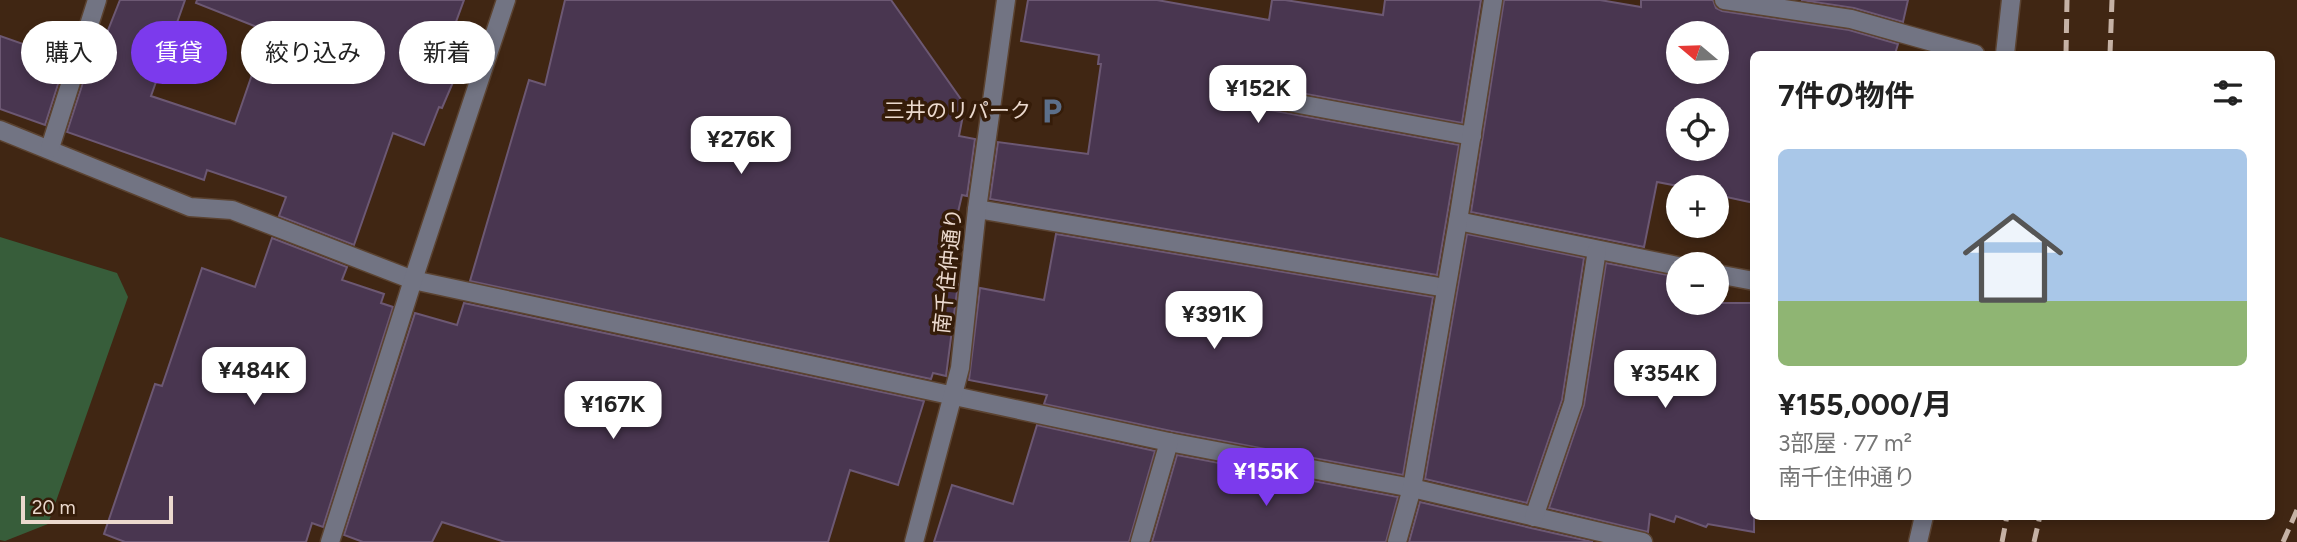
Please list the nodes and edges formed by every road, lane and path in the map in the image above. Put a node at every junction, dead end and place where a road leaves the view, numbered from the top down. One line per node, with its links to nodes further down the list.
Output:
1 (97, 0): 12 (street)
2 (506, 0): 18 (street)
3 (1006, 0): 13 (street, 南千住仲通り)
4 (1493, 0): 11 (street)
5 (1724, 0): 7 (street)
6 (2011, 0): 8 (street)
7 (1964, 51)
8 (2004, 51)
9 (1234, 92): 11 (street)
10 (0, 130): 12 (street)
11 (1472, 136): 14 (street)
12 (50, 148): 18 (street)
13 (977, 209): 20 (street); 21 (street, 南千住仲通り)
14 (1458, 221): 15 (street); 20 (street)
15 (1597, 250): 16 (street); 24 (street)
16 (1666, 264)
17 (1729, 276): 19 (street)
18 (413, 280): 21 (street); 26 (street)
19 (1750, 280)
20 (1446, 288): 23 (street)
21 (953, 394): 22 (street); 27 (street, 南千住仲通り)
22 (1169, 442): 23 (street); 28 (street)
23 (1412, 488): 24 (street); 29 (street)
24 (1534, 517): 30 (street)
25 (1923, 520): 31 (street)
26 (330, 542)
27 (914, 542)
28 (1140, 542)
29 (1397, 542)
30 (1643, 542)
31 (1917, 542)

